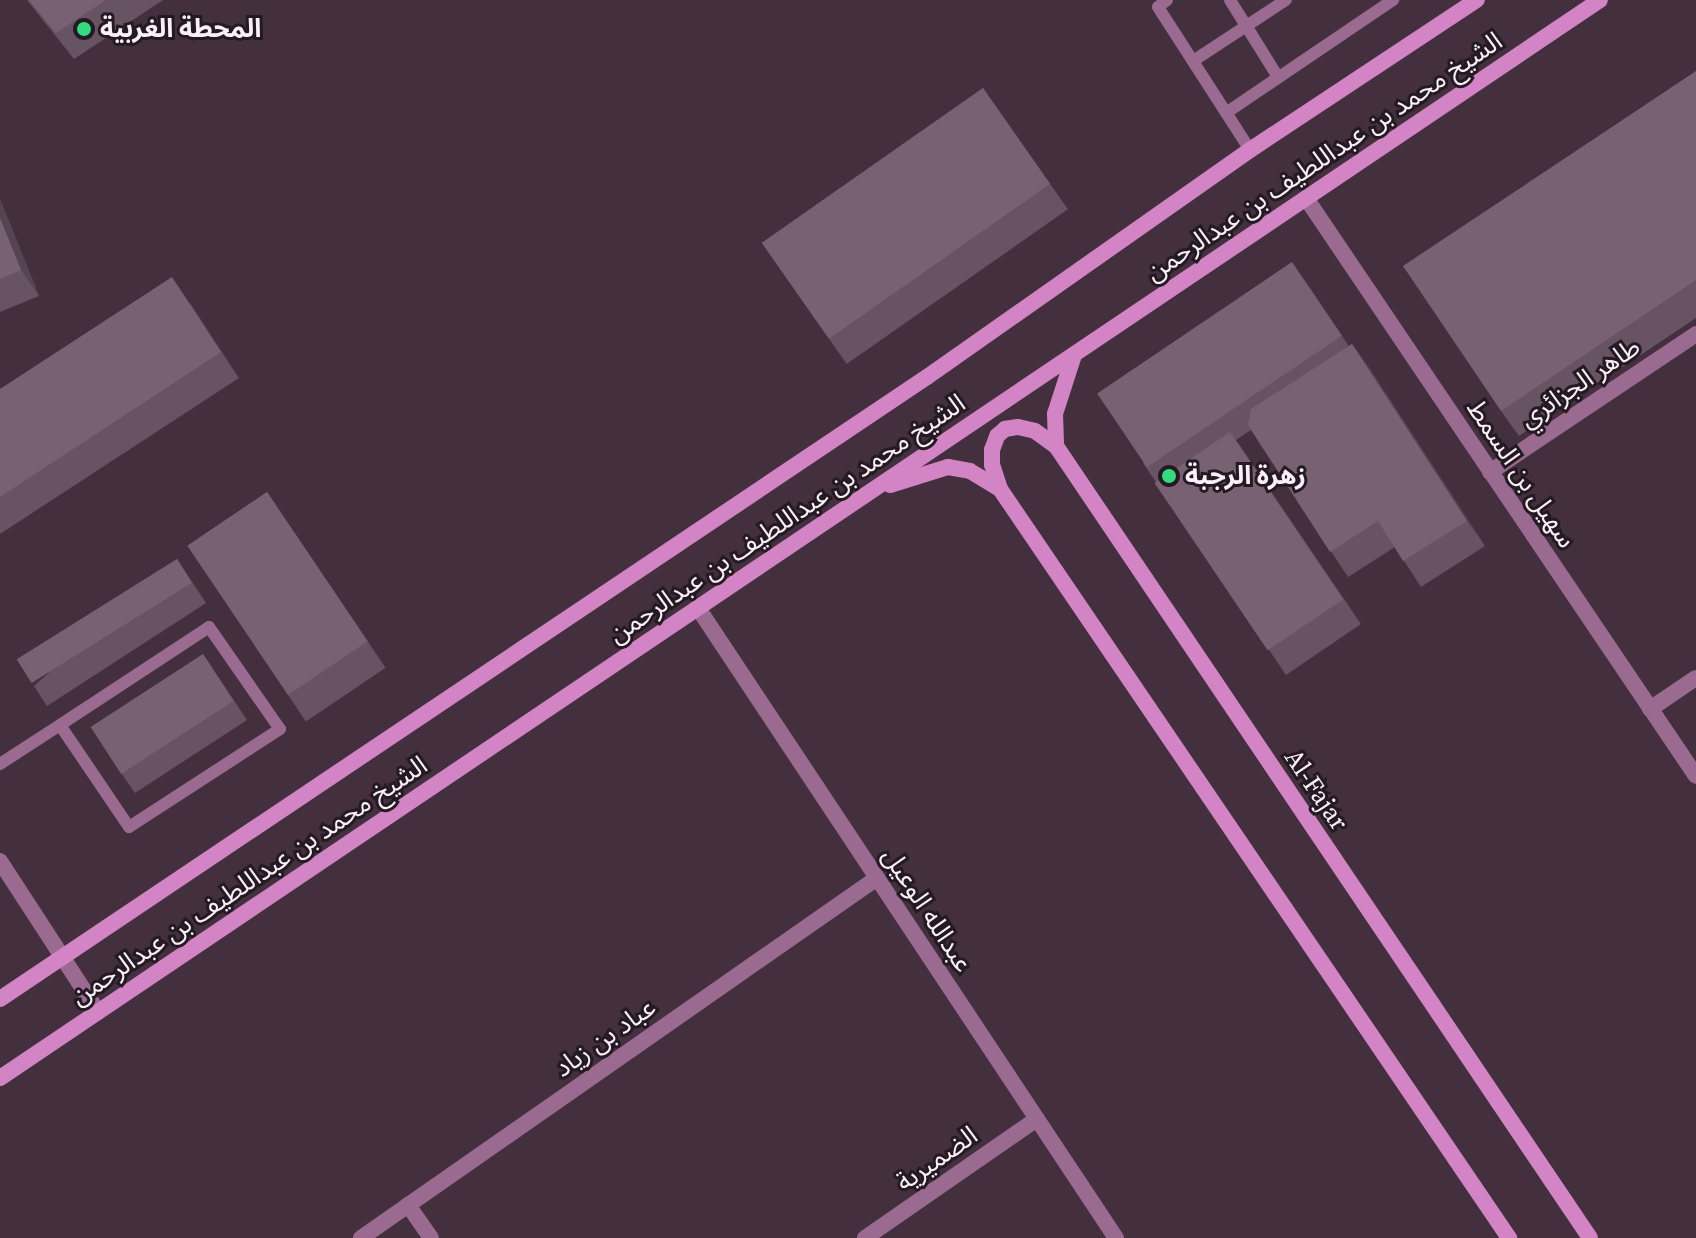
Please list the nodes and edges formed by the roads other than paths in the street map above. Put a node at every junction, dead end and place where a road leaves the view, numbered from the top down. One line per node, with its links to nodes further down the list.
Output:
1 (1167, 0): 8 (lane)
2 (1230, 0): 7 (lane)
3 (1286, 0): 7 (lane)
4 (1393, 0): 9 (lane)
5 (1477, 0): 11 (street, الشيخ محمد بن عبداللطيف بن عبدالرحمن)
6 (1600, 0): 12 (street, الشيخ محمد بن عبداللطيف بن عبدالرحمن)
7 (1247, 26): 8 (lane); 9 (lane)
8 (1193, 61): 10 (lane)
9 (1278, 77): 10 (lane)
10 (1226, 113): 11 (lane)
11 (1250, 150): 27 (street, الشيخ محمد بن عبداللطيف بن عبدالرحمن)
12 (1306, 198): 14 (street, الشيخ محمد بن عبداللطيف بن عبدالرحمن); 16 (street, سهيل بن السمط)
13 (1696, 334): 16 (street, طاهر الجزائري)
14 (1074, 355): 15 (street); 18 (street, الشيخ محمد بن عبداللطيف بن عبدالرحمن)
15 (1056, 446): 17 (street); 38 (street, Al-Fajar)
16 (1490, 472): 21 (street, سهيل بن السمط)
17 (1000, 489): 18 (street); 37 (street)
18 (870, 492): 19 (street, الشيخ محمد بن عبداللطيف بن عبدالرحمن)
19 (698, 608): 26 (street, عبدالله الوعيل); 29 (street, الشيخ محمد بن عبداللطيف بن عبدالرحمن)
20 (1696, 678): 21 (street)
21 (1650, 709): 24 (street, سهيل بن السمط)
22 (60, 725): 22 (lane); 23 (lane)
23 (0, 764)
24 (1696, 776)
25 (0, 861): 27 (street)
26 (877, 878): 31 (street, عبدالله الوعيل); 32 (street, عباد بن زياد)
27 (62, 957): 28 (street, الشيخ محمد بن عبداللطيف بن عبدالرحمن); 29 (street)
28 (0, 999)
29 (98, 1012): 30 (street, الشيخ محمد بن عبداللطيف بن عبدالرحمن)
30 (0, 1078)
31 (1037, 1119): 35 (street, الضميرية); 36 (street, عبدالله الوعيل)
32 (408, 1205): 33 (street, عباد بن زياد); 34 (street)
33 (361, 1238)
34 (431, 1238)
35 (865, 1238)
36 (1116, 1238)
37 (1509, 1238)
38 (1590, 1238)

